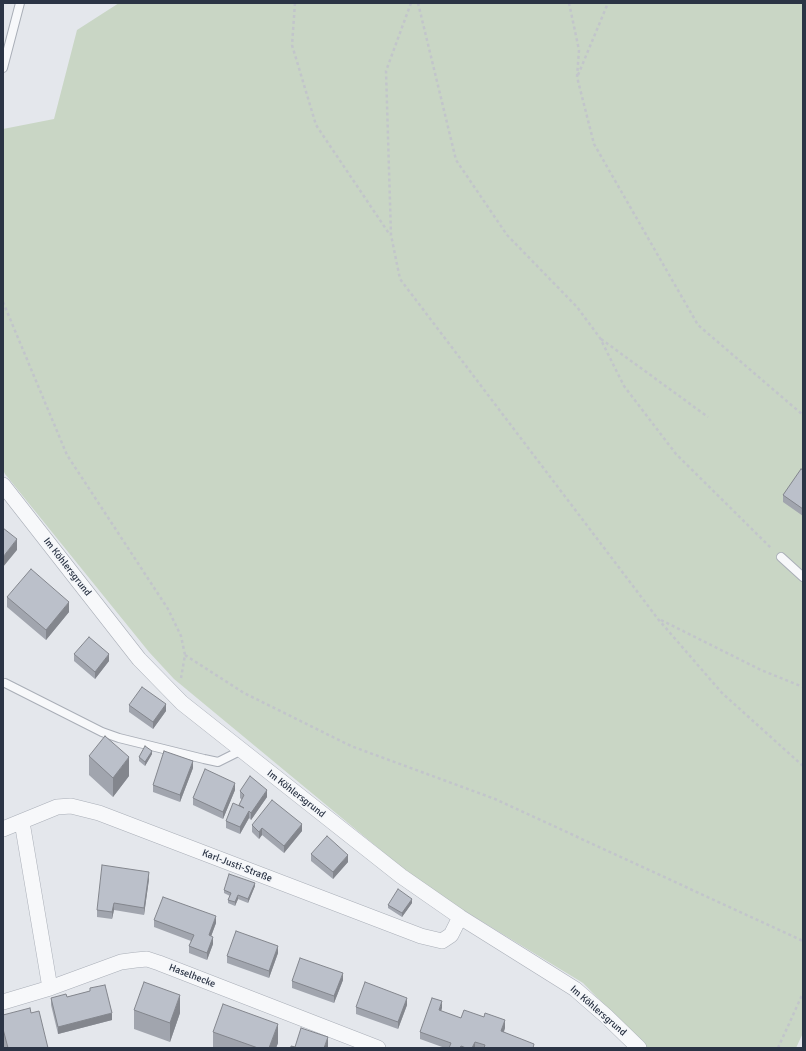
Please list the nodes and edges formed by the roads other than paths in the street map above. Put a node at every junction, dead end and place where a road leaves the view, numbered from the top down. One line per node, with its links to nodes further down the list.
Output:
1 (20, 3): 2 (lane)
2 (3, 68)
3 (3, 486): 7 (street, Im Köhlersgrund)
4 (781, 557): 5 (lane)
5 (803, 577)
6 (6, 683): 7 (lane)
7 (242, 750): 10 (street, Im Köhlersgrund)
8 (22, 822): 9 (street, Karl-Justi-Straße); 10 (street, Karl-Justi-Straße); 11 (street)
9 (3, 829)
10 (460, 917): 14 (street, Im Köhlersgrund)
11 (50, 988): 12 (street, Haselhecke); 13 (street, Haselhecke)
12 (3, 1002)
13 (378, 1048)
14 (639, 1048)

